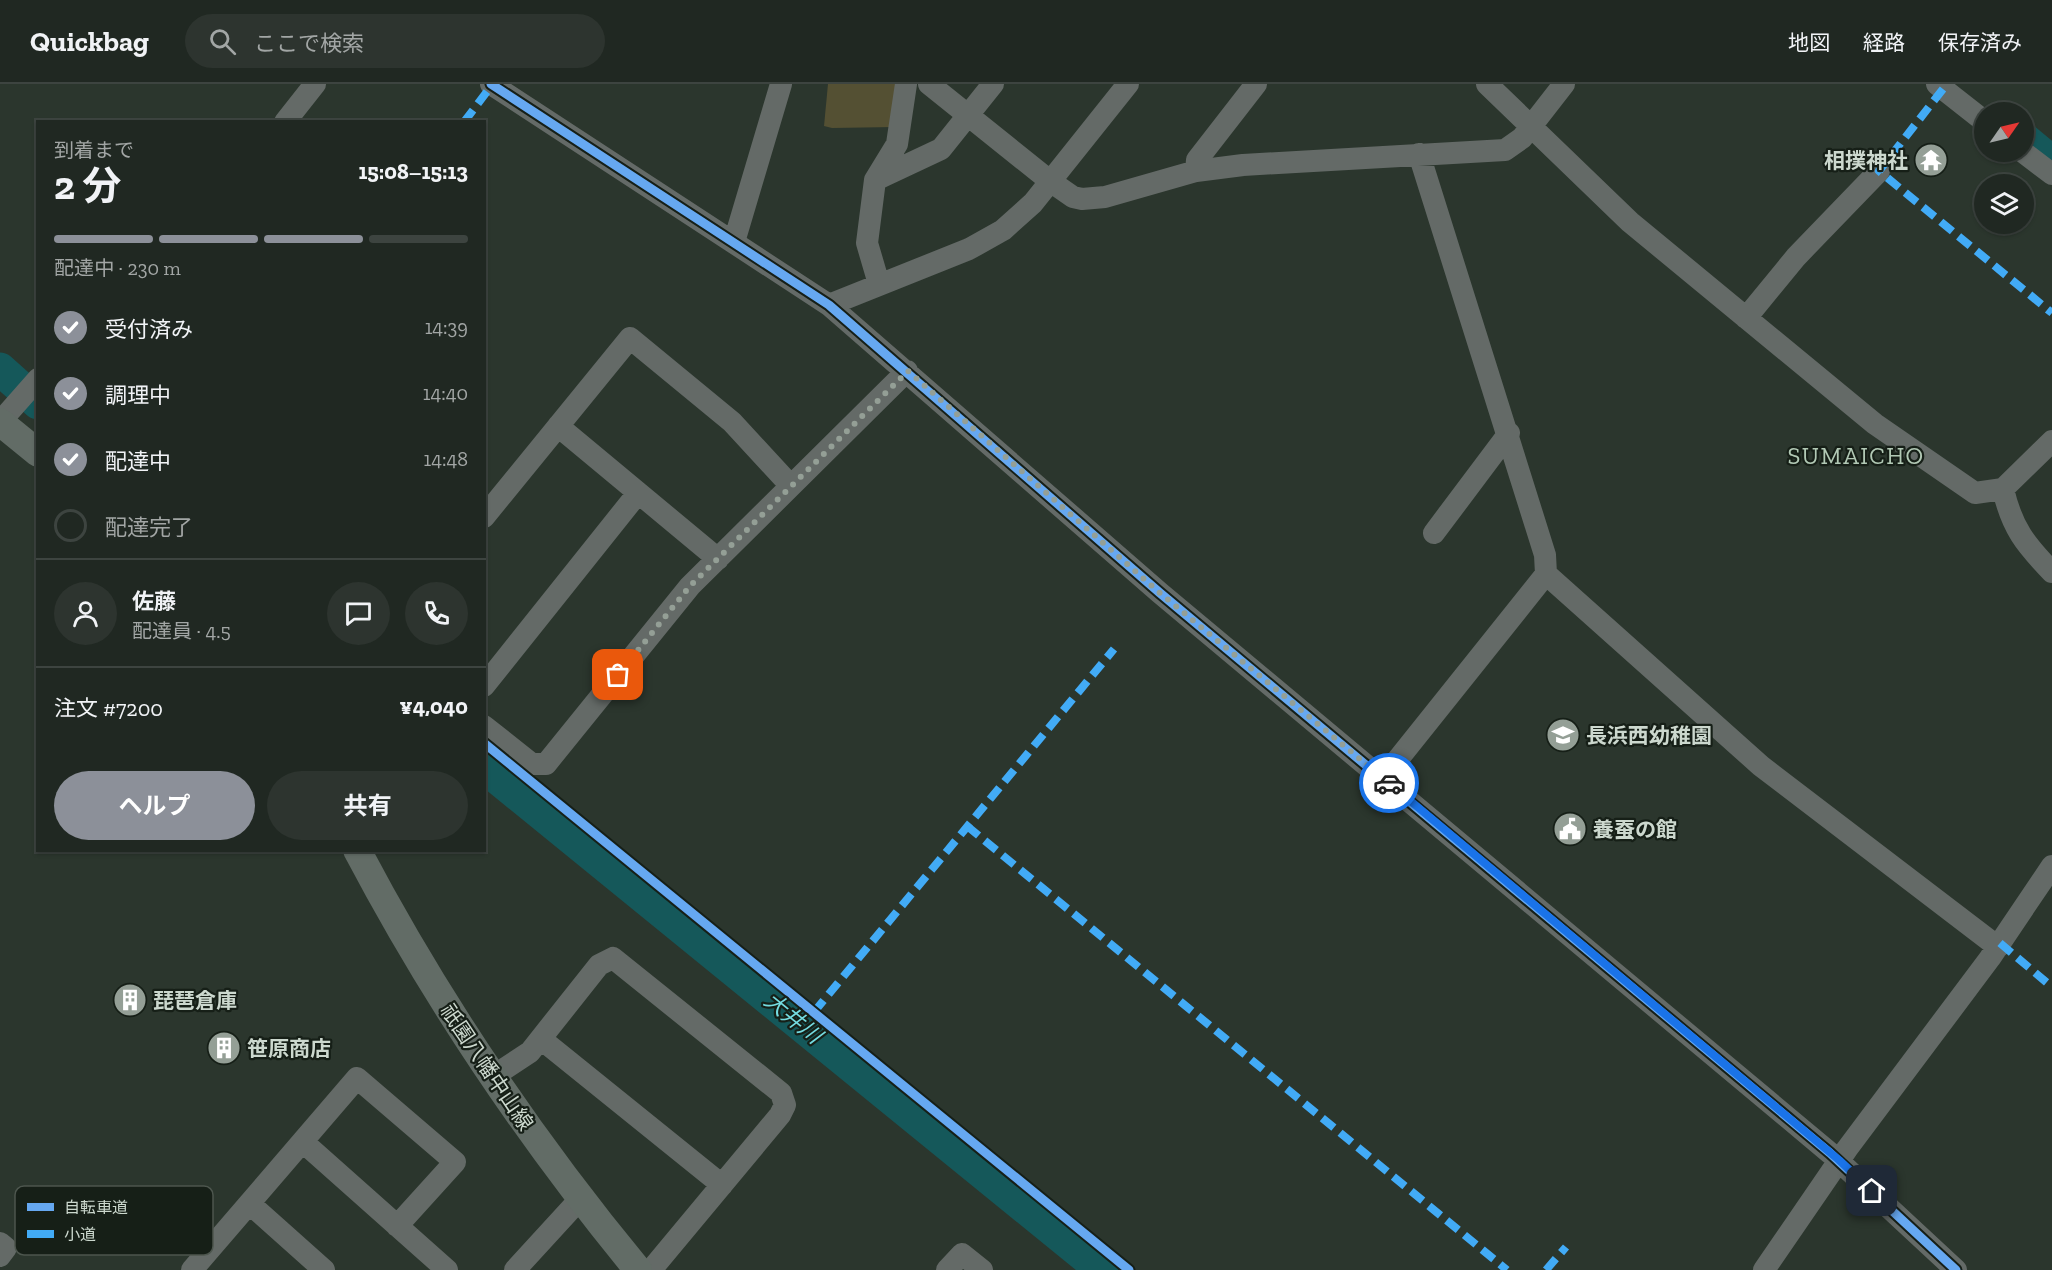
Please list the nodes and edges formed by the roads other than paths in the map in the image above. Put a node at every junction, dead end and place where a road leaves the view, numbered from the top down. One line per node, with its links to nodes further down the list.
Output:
1 (315, 84): 14 (street)
2 (491, 84): 23 (street)
3 (781, 84): 23 (street)
4 (906, 84): 21 (street)
5 (929, 84): 13 (street)
6 (993, 84): 13 (street)
7 (1128, 84): 22 (street)
8 (1256, 84): 18 (street)
9 (1487, 84): 15 (street)
10 (1564, 84): 15 (street)
11 (1937, 84): 12 (street)
12 (1974, 114)
13 (968, 115): 21 (street); 22 (street)
14 (287, 120)
15 (1532, 126): 16 (street); 26 (street)
16 (1419, 154): 18 (street); 31 (street)
17 (2034, 160): 20 (street)
18 (1196, 171): 22 (street)
19 (1879, 171): 26 (street)
20 (2052, 174)
21 (875, 180): 24 (street)
22 (1050, 181): 24 (street)
23 (734, 242): 25 (street)
24 (879, 284): 25 (street)
25 (829, 305): 27 (street)
26 (1746, 318): 35 (street)
27 (908, 371): 34 (street); 44 (street)
28 (36, 380): 29 (street)
29 (6, 415): 33 (main road)
30 (558, 426): 34 (street); 36 (street); 37 (street)
31 (1509, 433): 38 (street); 41 (street)
32 (2052, 441): 35 (street)
33 (36, 451)
34 (791, 486): 39 (street)
35 (2003, 489): 40 (street)
36 (638, 493): 39 (street); 42 (street)
37 (488, 504)
38 (1434, 533)
39 (718, 559): 43 (street)
40 (2052, 572)
41 (1546, 574): 44 (street); 47 (street)
42 (486, 683)
43 (486, 728)
44 (1383, 778): 51 (street)
45 (358, 852): 49 (main road, 祇園八幡中山線)
46 (2052, 866): 47 (street)
47 (1998, 947): 51 (street)
48 (541, 1039): 49 (street); 52 (street); 52 (street)
49 (492, 1077): 53 (main road, 祇園八幡中山線)
50 (303, 1142): 54 (street); 55 (street); 55 (street)
51 (1839, 1160): 68 (street); 69 (street)
52 (722, 1185): 65 (street)
53 (580, 1199): 63 (street); 64 (main road, 祇園八幡中山線)
54 (250, 1204): 57 (street); 61 (street)
55 (397, 1226): 62 (street)
56 (0, 1243): 59 (street)
57 (213, 1248)
58 (207, 1255): 60 (street)
59 (0, 1256)
60 (195, 1269)
61 (324, 1270)
62 (447, 1270)
63 (515, 1270)
64 (638, 1270)
65 (651, 1270)
66 (947, 1270): 67 (street)
67 (982, 1270)
68 (1764, 1270)
69 (1956, 1270)

